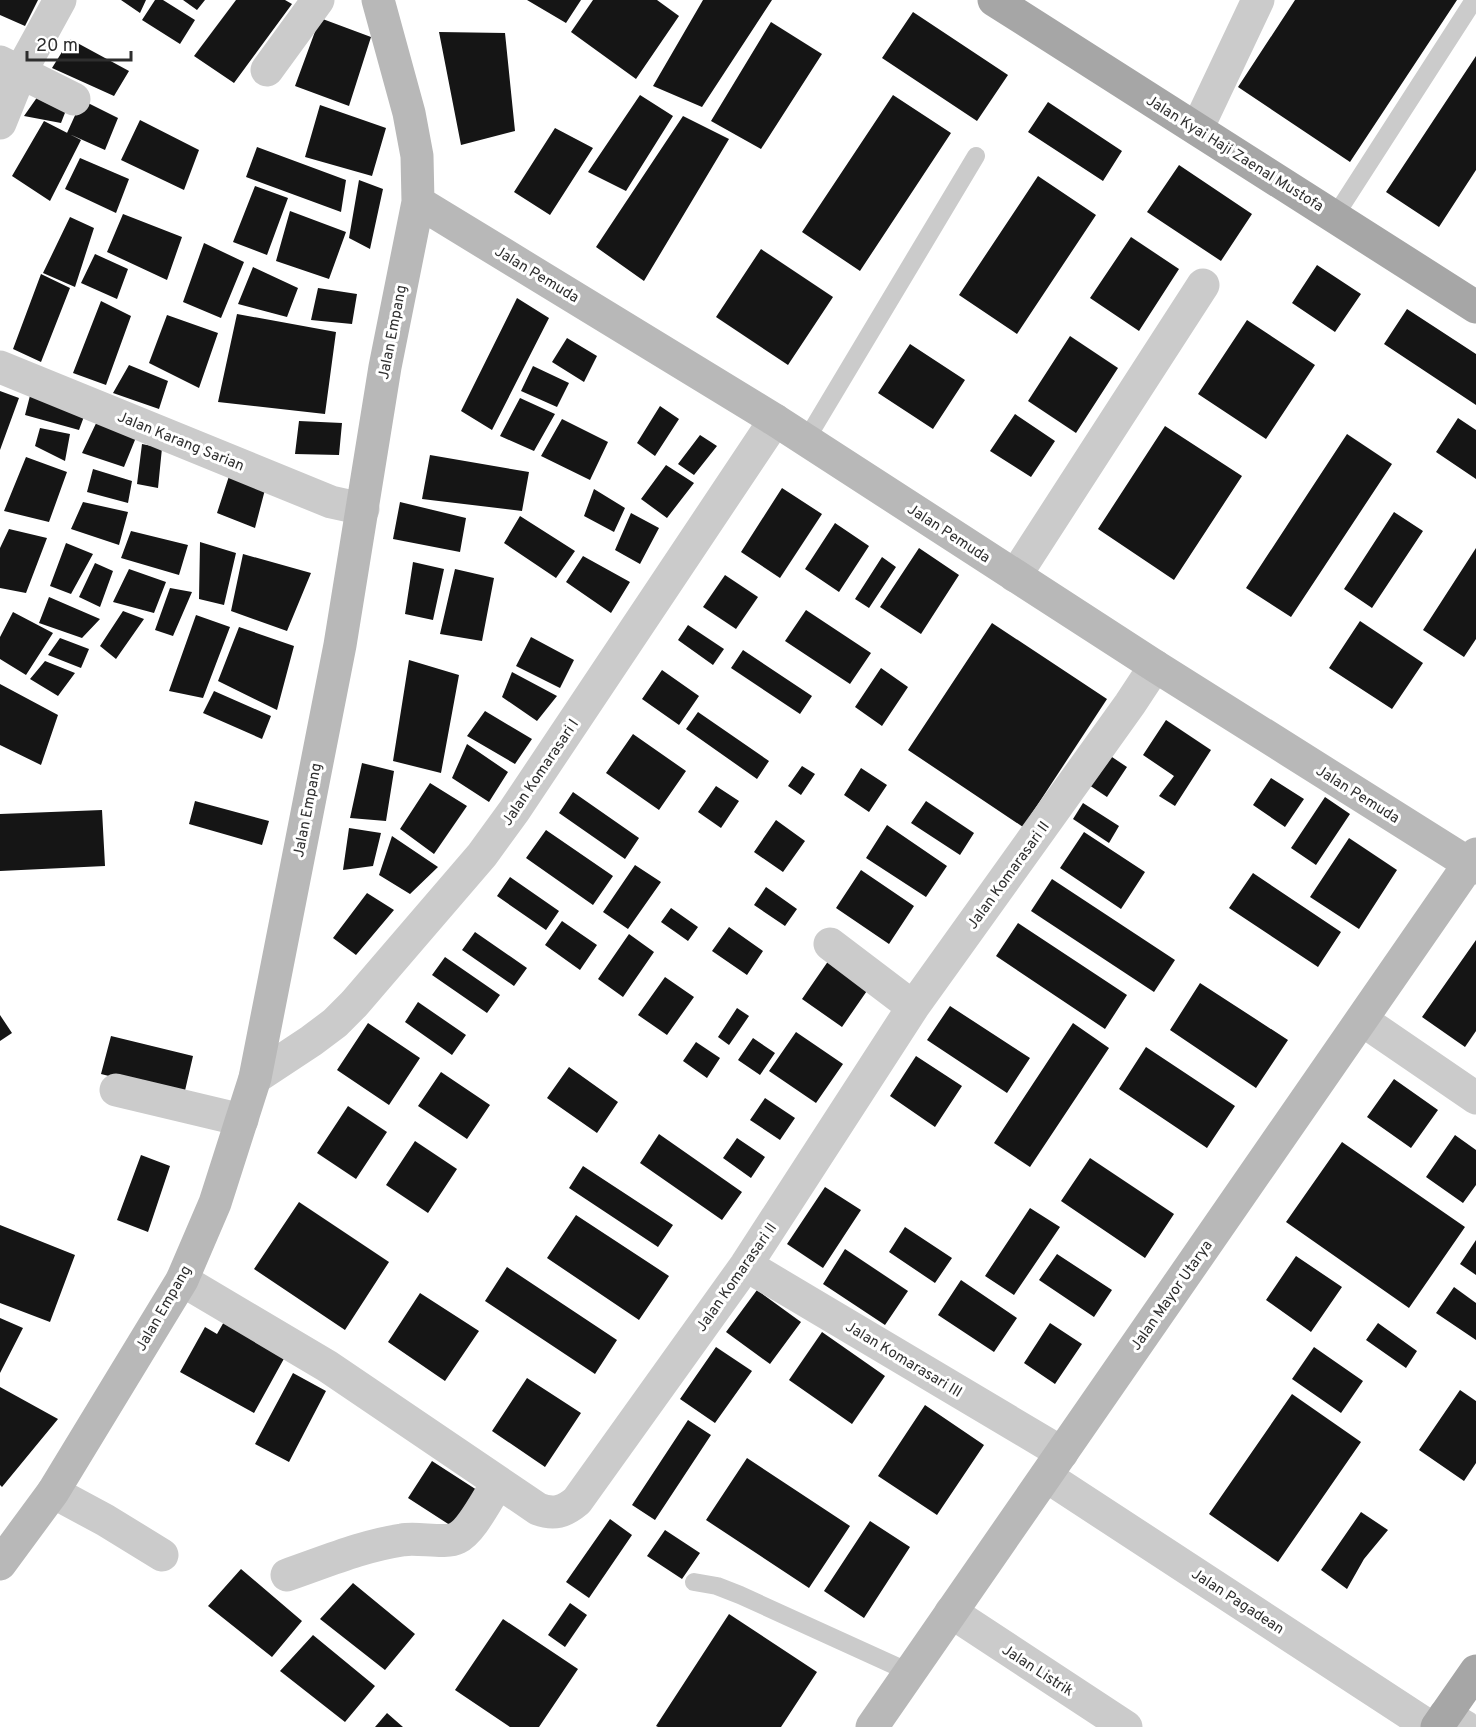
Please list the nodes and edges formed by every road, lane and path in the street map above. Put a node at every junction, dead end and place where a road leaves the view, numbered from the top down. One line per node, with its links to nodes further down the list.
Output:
1 (60, 0): 7 (street)
2 (318, 0): 8 (street)
3 (378, 0): 13 (main road, Jalan Empang)
4 (994, 0): 11 (main road, Jalan Kyai Haji Zaenal Mustofa)
5 (1258, 0): 11 (street)
6 (1474, 0): 14 (lane)
7 (11, 67): 9 (street); 10 (street)
8 (267, 70)
9 (74, 99)
10 (0, 123)
11 (1197, 129): 14 (main road, Jalan Kyai Haji Zaenal Mustofa)
12 (976, 156): 19 (lane)
13 (418, 202): 18 (main road, Jalan Pemuda); 20 (main road, Jalan Empang)
14 (1335, 216): 16 (main road, Jalan Kyai Haji Zaenal Mustofa)
15 (1203, 285): 21 (street)
16 (1476, 307)
17 (0, 367): 20 (street, Jalan Karang Sarian)
18 (775, 420): 19 (main road, Jalan Pemuda); 27 (street, Jalan Komarasari I)
19 (806, 440): 21 (main road, Jalan Pemuda)
20 (363, 509): 27 (main road, Jalan Empang)
21 (1015, 576): 22 (main road, Jalan Pemuda)
22 (1155, 666): 23 (main road, Jalan Pemuda); 25 (street, Jalan Komarasari II)
23 (1474, 862): 26 (main road, Jalan Mayor Utarya)
24 (830, 944): 25 (street)
25 (913, 1007): 31 (street, Jalan Komarasari II)
26 (1362, 1020): 29 (street); 33 (main road, Jalan Mayor Utarya)
27 (255, 1078): 30 (main road, Jalan Empang)
28 (116, 1090): 30 (street)
29 (1476, 1098)
30 (242, 1120): 32 (main road, Jalan Empang)
31 (746, 1265): 33 (street, Jalan Komarasari III); 34 (street, Jalan Komarasari II)
32 (182, 1280): 34 (street, Jalan Komarasari II); 35 (main road, Jalan Empang)
33 (1054, 1464): 40 (main road, Jalan Mayor Utarya); 43 (street, Jalan Pagadean)
34 (498, 1483): 38 (street)
35 (53, 1492): 36 (street); 37 (main road, Jalan Empang)
36 (162, 1555)
37 (0, 1564)
38 (287, 1575)
39 (694, 1582): 42 (lane)
40 (951, 1612): 42 (main road, Jalan Mayor Utarya); 45 (street, Jalan Listrik)
41 (1476, 1671): 43 (main road)
42 (909, 1672): 44 (main road, Jalan Mayor Utarya)
43 (1444, 1724)
44 (872, 1727)
45 (1126, 1727)

